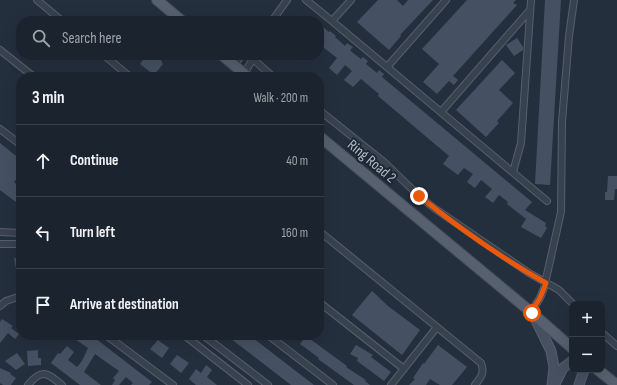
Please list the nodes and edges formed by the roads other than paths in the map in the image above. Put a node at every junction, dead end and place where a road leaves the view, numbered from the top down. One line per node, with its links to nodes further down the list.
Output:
1 (37, 0): 10 (street)
2 (157, 0): 11 (main road)
3 (287, 0): 12 (street)
4 (306, 0): 13 (street)
5 (351, 0): 13 (street)
6 (446, 0): 21 (street)
7 (531, 0): 9 (street)
8 (574, 0): 39 (street)
9 (530, 10): 27 (street); 32 (street)
10 (56, 16)
11 (176, 16)
12 (276, 16)
13 (332, 21): 21 (street)
14 (0, 50): 22 (street)
15 (110, 60): 23 (street)
16 (228, 60): 20 (main road)
17 (238, 60): 20 (street)
18 (253, 60): 25 (street)
19 (257, 60): 26 (street)
20 (234, 65): 24 (main road)
21 (386, 67): 27 (street)
22 (28, 72)
23 (124, 72)
24 (242, 72)
25 (247, 72)
26 (268, 72)
27 (441, 112): 32 (street)
28 (324, 114): 39 (street)
29 (0, 129): 31 (street)
30 (324, 140): 44 (main road, Ring Road 2)
31 (16, 142)
32 (513, 172): 33 (street)
33 (547, 201)
34 (0, 232): 35 (street)
35 (16, 233)
36 (324, 235): 45 (street)
37 (0, 244): 38 (street)
38 (16, 244)
39 (546, 283): 41 (street); 44 (street)
40 (16, 298): 42 (street)
41 (569, 301)
42 (0, 306)
43 (324, 306): 56 (street)
44 (532, 313): 52 (main road, Ring Road 2); 68 (main road)
45 (437, 326): 56 (street); 67 (street)
46 (605, 336): 54 (street)
47 (113, 340): 62 (street)
48 (190, 340): 53 (street)
49 (202, 340): 53 (street)
50 (209, 340): 64 (street)
51 (274, 340): 65 (street)
52 (569, 345)
53 (198, 346): 63 (street)
54 (617, 346)
55 (569, 363): 68 (main road)
56 (404, 369): 66 (street)
57 (577, 373): 69 (main road)
58 (583, 373): 70 (main road)
59 (602, 373): 71 (main road)
60 (28, 385): 61 (street)
61 (62, 385)
62 (173, 385)
63 (248, 385)
64 (268, 385)
65 (333, 385)
66 (391, 385)
67 (475, 385)
68 (553, 385)
69 (574, 385)
70 (579, 385)
71 (617, 385)

